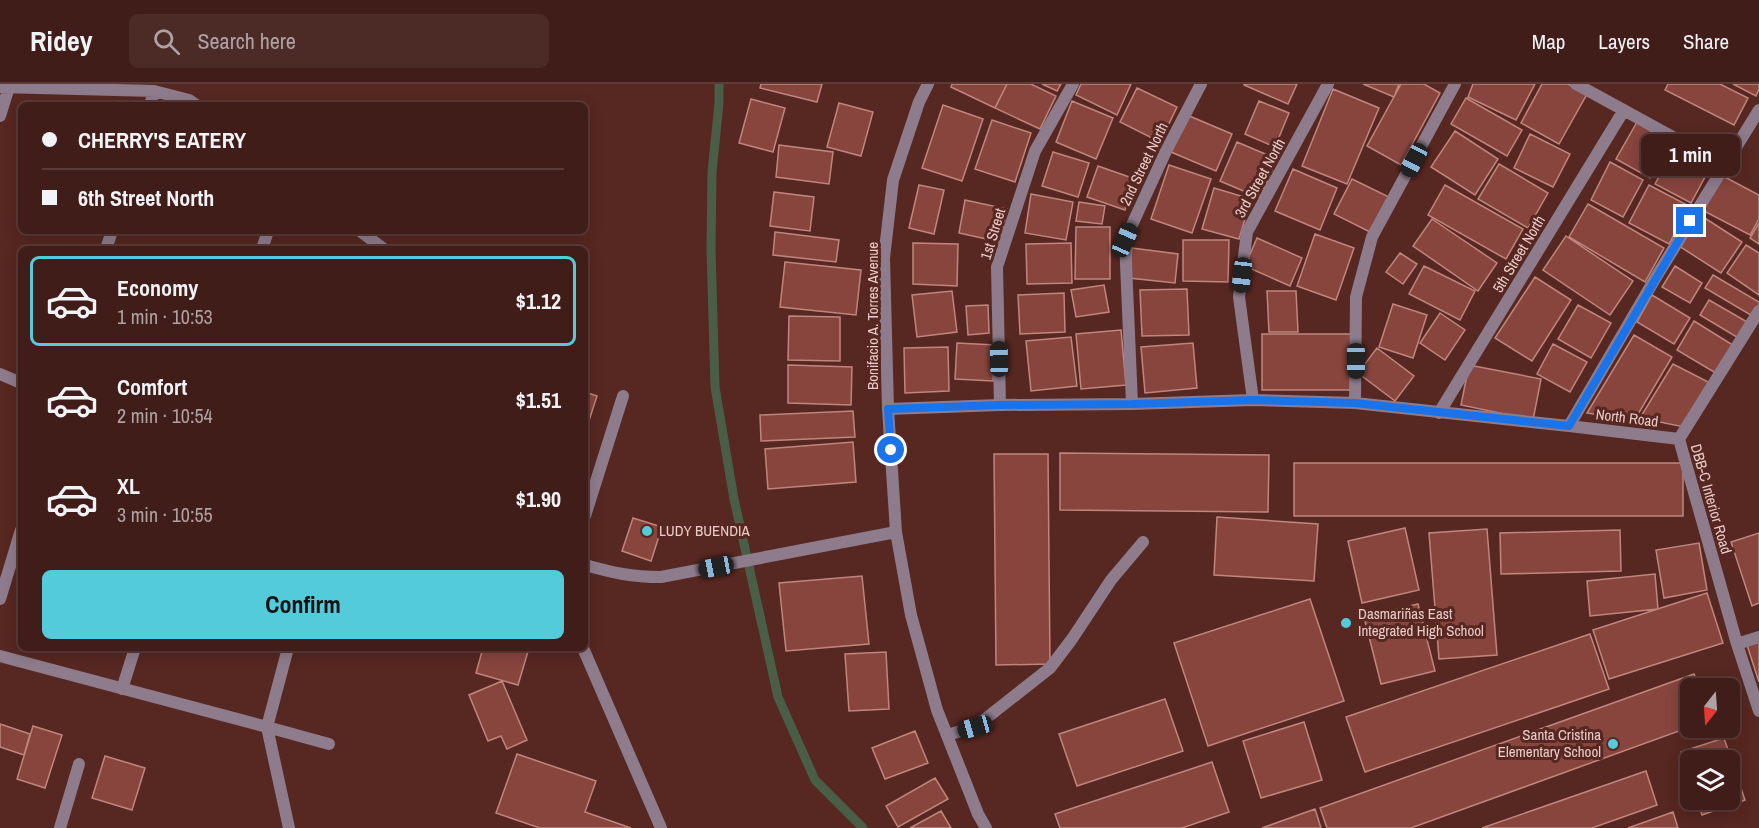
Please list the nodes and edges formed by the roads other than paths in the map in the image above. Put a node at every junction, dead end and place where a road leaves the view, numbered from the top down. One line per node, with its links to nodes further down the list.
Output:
1 (928, 84): 25 (street, Bonifacio A. Torres Avenue)
2 (1073, 84): 24 (street, 1st Street)
3 (1201, 84): 23 (street, 2nd Street North)
4 (1328, 84): 21 (street, 3rd Street North)
5 (1455, 84): 22 (street)
6 (1576, 84): 11 (street)
7 (4, 87): 8 (street); 13 (street)
8 (154, 91): 9 (street); 10 (street)
9 (151, 102)
10 (192, 102)
11 (1624, 110): 14 (street); 26 (street, 5th Street North)
12 (1759, 110): 14 (street)
13 (0, 116)
14 (1724, 165): 27 (street)
15 (364, 234): 16 (street)
16 (380, 246)
17 (1759, 311): 28 (street, DBB-C Interior Road)
18 (0, 374): 19 (street)
19 (18, 382)
20 (623, 396): 29 (street)
21 (1252, 400): 22 (street, North Road); 23 (street, North Road)
22 (1355, 403): 26 (street, North Road)
23 (1132, 404): 24 (street, North Road)
24 (1000, 405): 25 (street, North Road)
25 (888, 409): 30 (street, Bonifacio A. Torres Avenue)
26 (1439, 413): 27 (street, North Road)
27 (1569, 426): 28 (street, North Road)
28 (1679, 439): 36 (street, DBB-C Interior Road)
29 (588, 507)
30 (896, 532): 33 (street); 44 (street, Bonifacio A. Torres Avenue)
31 (18, 540): 34 (street)
32 (1143, 542): 44 (street)
33 (588, 565)
34 (0, 599)
35 (1759, 637): 36 (street)
36 (1737, 644): 42 (street, DBB-C Interior Road)
37 (134, 651): 41 (street)
38 (287, 651): 43 (street)
39 (584, 651): 49 (street)
40 (0, 656): 41 (street)
41 (122, 688): 43 (street)
42 (1759, 711)
43 (267, 727): 45 (street); 48 (street)
44 (947, 735): 50 (street, Bonifacio A. Torres Avenue)
45 (328, 744)
46 (79, 764): 47 (street)
47 (60, 828)
48 (289, 828)
49 (661, 828)
50 (986, 828)

